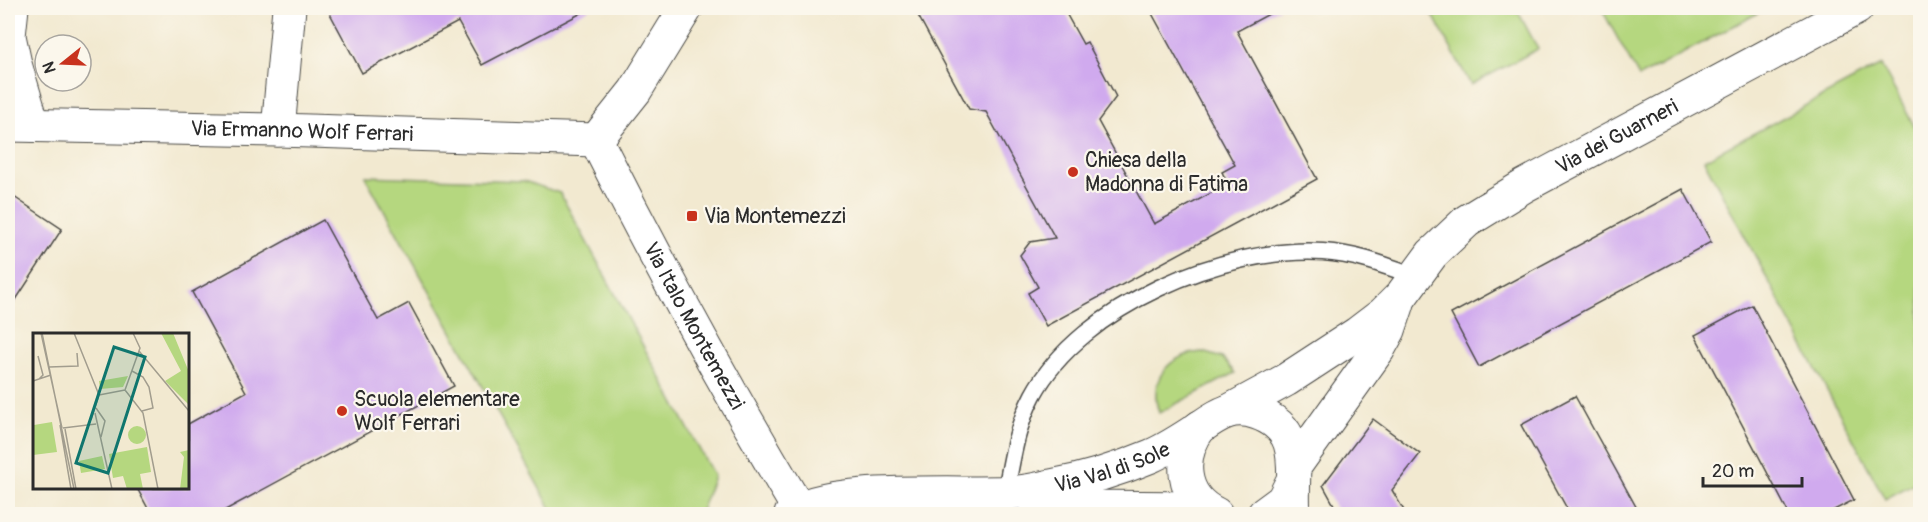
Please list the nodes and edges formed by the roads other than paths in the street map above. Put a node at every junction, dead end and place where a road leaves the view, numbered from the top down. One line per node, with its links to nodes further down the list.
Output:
1 (12, 8): 5 (street)
2 (289, 8): 6 (street)
3 (686, 8): 7 (street)
4 (1857, 8): 8 (street, Via dei Guarneri)
5 (20, 125): 6 (street, Via Ermanno Wolf Ferrari)
6 (278, 130): 7 (street, Via Ermanno Wolf Ferrari)
7 (596, 140): 13 (street, Via Italo Montemezzi)
8 (1408, 286): 9 (street, Via dei Guarneri); 11 (street, Via dei Guarneri); 12 (lane)
9 (1229, 411): 10 (street, Via Val di Sole); 11 (street)
10 (1200, 427): 12 (street, Via Val di Sole); 14 (street, Via Val di Sole)
11 (1294, 473): 15 (street); 16 (street)
12 (1012, 492): 13 (street, Via Val di Sole); 14 (street, Via Val di Sole)
13 (794, 511)
14 (1214, 513)
15 (1264, 514)
16 (1294, 514)

